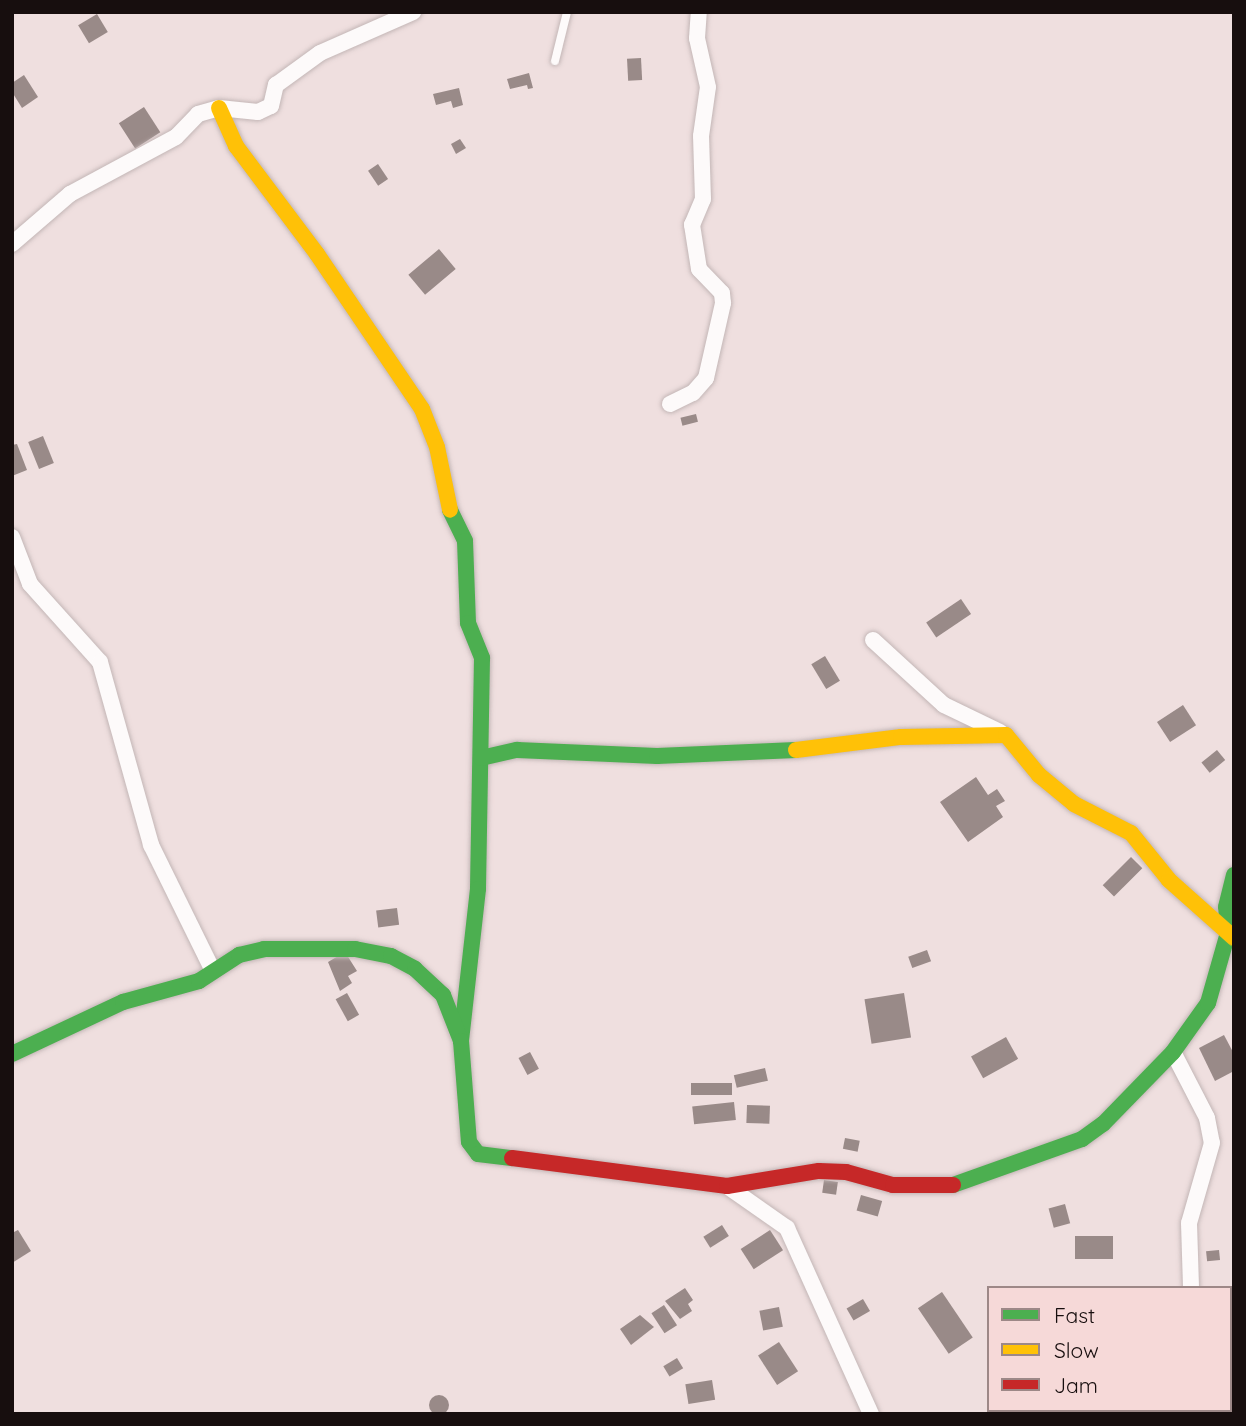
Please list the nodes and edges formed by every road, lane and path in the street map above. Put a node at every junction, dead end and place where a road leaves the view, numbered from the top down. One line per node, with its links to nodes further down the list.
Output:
1 (413, 12): 5 (street)
2 (566, 12): 4 (lane)
3 (699, 12): 7 (street)
4 (555, 61)
5 (219, 108): 6 (street); 11 (street)
6 (12, 244)
7 (670, 404)
8 (12, 537): 14 (street)
9 (873, 640): 10 (street)
10 (1006, 735): 11 (street); 13 (street)
11 (481, 758): 15 (street)
12 (1234, 876): 13 (street)
13 (1231, 936): 16 (street)
14 (213, 971): 15 (street); 17 (street)
15 (461, 1041): 18 (street)
16 (1173, 1052): 18 (street); 19 (street)
17 (12, 1054)
18 (727, 1185): 20 (street)
19 (1191, 1286)
20 (871, 1414)

